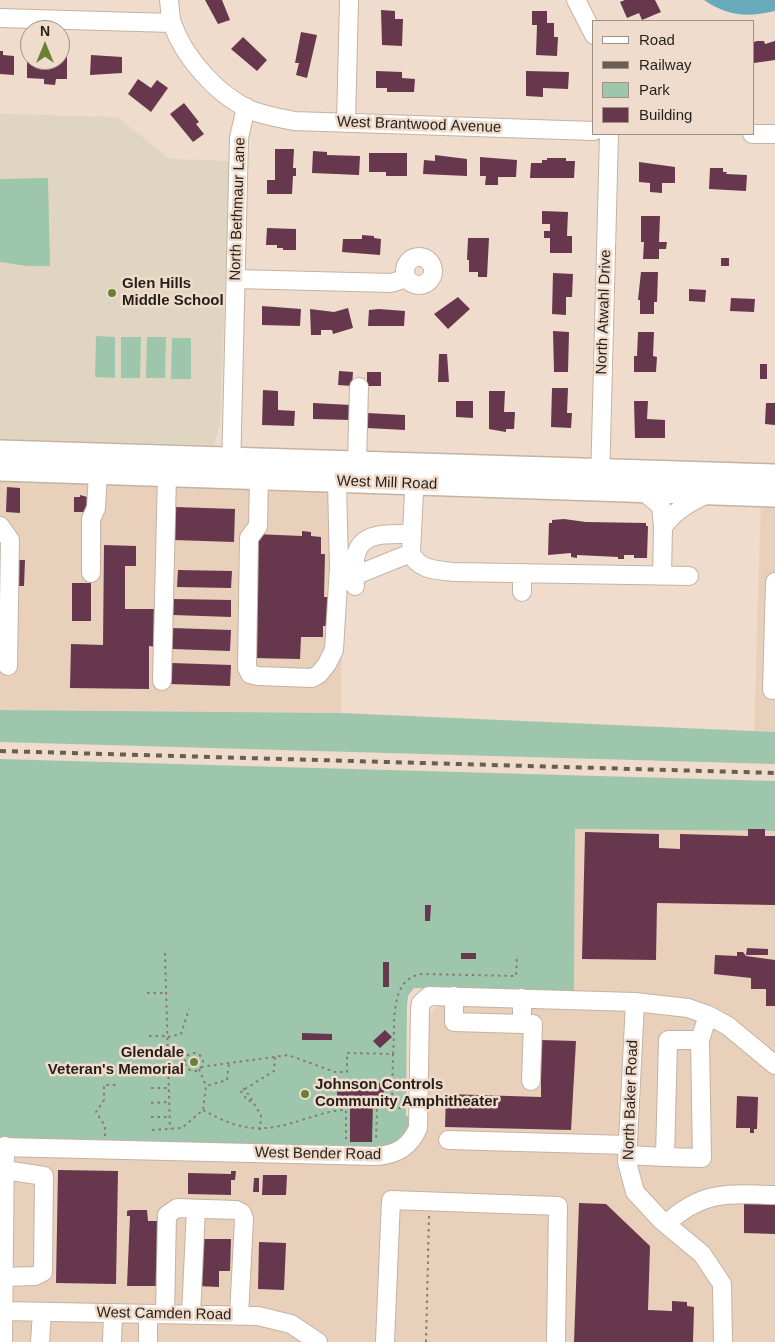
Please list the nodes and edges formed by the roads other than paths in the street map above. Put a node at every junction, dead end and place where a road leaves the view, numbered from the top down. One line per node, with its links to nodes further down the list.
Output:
1 (169, 0): 5 (street)
2 (349, 0): 8 (street)
3 (576, 0): 6 (street)
4 (0, 18): 5 (street)
5 (172, 23): 7 (street)
6 (592, 31)
7 (246, 108): 8 (street, West Brantwood Avenue); 14 (street, North Bethmaur Lane)
8 (346, 122): 9 (street, West Brantwood Avenue)
9 (592, 131)
10 (755, 134): 11 (street)
11 (775, 134)
12 (609, 135): 24 (street, North Atwahl Drive)
13 (407, 278): 14 (street)
14 (236, 280): 18 (street, North Bethmaur Lane)
15 (359, 386): 17 (street)
16 (0, 451): 18 (main road, West Mill Road)
17 (357, 462): 18 (main road, West Mill Road); 21 (main road, West Mill Road)
18 (231, 467): 22 (main road, West Mill Road); 23 (main road, West Mill Road)
19 (0, 470): 20 (main road, West Mill Road)
20 (98, 473): 22 (main road, West Mill Road); 33 (street)
21 (415, 474): 24 (main road, West Mill Road); 24 (main road, West Mill Road); 25 (main road, West Mill Road); 31 (street)
22 (167, 475): 40 (street)
23 (259, 478): 25 (main road, West Mill Road); 25 (street)
24 (600, 480): 26 (main road, West Mill Road); 27 (main road, West Mill Road)
25 (337, 481)
26 (771, 485): 28 (main road, West Mill Road)
27 (644, 492): 28 (main road, West Mill Road); 30 (street)
28 (707, 494): 30 (street)
29 (0, 526): 39 (street)
30 (663, 527): 35 (street)
31 (411, 534): 32 (street); 32 (street)
32 (411, 553): 34 (street)
33 (91, 573)
34 (522, 574): 35 (street); 38 (street)
35 (662, 576): 36 (street)
36 (689, 576)
37 (775, 582): 41 (street)
38 (522, 592)
39 (8, 666)
40 (162, 681)
41 (772, 690)
42 (454, 996): 43 (street, West Bender Road); 46 (street); 51 (street, West Bender Road)
43 (522, 998): 44 (street, West Bender Road); 46 (street)
44 (635, 1002): 45 (street, West Bender Road); 52 (street, North Baker Road)
45 (708, 1015): 47 (street); 48 (street, West Bender Road)
46 (522, 1024): 49 (street)
47 (700, 1040): 53 (street); 53 (street)
48 (775, 1065)
49 (532, 1081)
50 (448, 1140): 52 (street)
51 (3, 1146): 54 (street)
52 (628, 1150): 53 (street); 57 (street, North Baker Road)
53 (665, 1157)
54 (5, 1170): 58 (street); 58 (street)
55 (775, 1195): 57 (street)
56 (195, 1212): 60 (street); 61 (street); 62 (street)
57 (666, 1224): 71 (street, North Baker Road)
58 (2, 1267): 63 (street)
59 (113, 1313): 60 (street, West Camden Road); 64 (street, West Camden Road); 67 (street)
60 (157, 1314): 61 (street, West Camden Road); 68 (street)
61 (191, 1315): 62 (street, West Camden Road)
62 (239, 1316): 65 (street, West Camden Road)
63 (2, 1318): 64 (street, West Camden Road); 66 (street)
64 (41, 1326)
65 (314, 1341)
66 (2, 1342)
67 (112, 1342)
68 (148, 1342)
69 (385, 1342): 70 (street)
70 (556, 1342)
71 (723, 1342)

